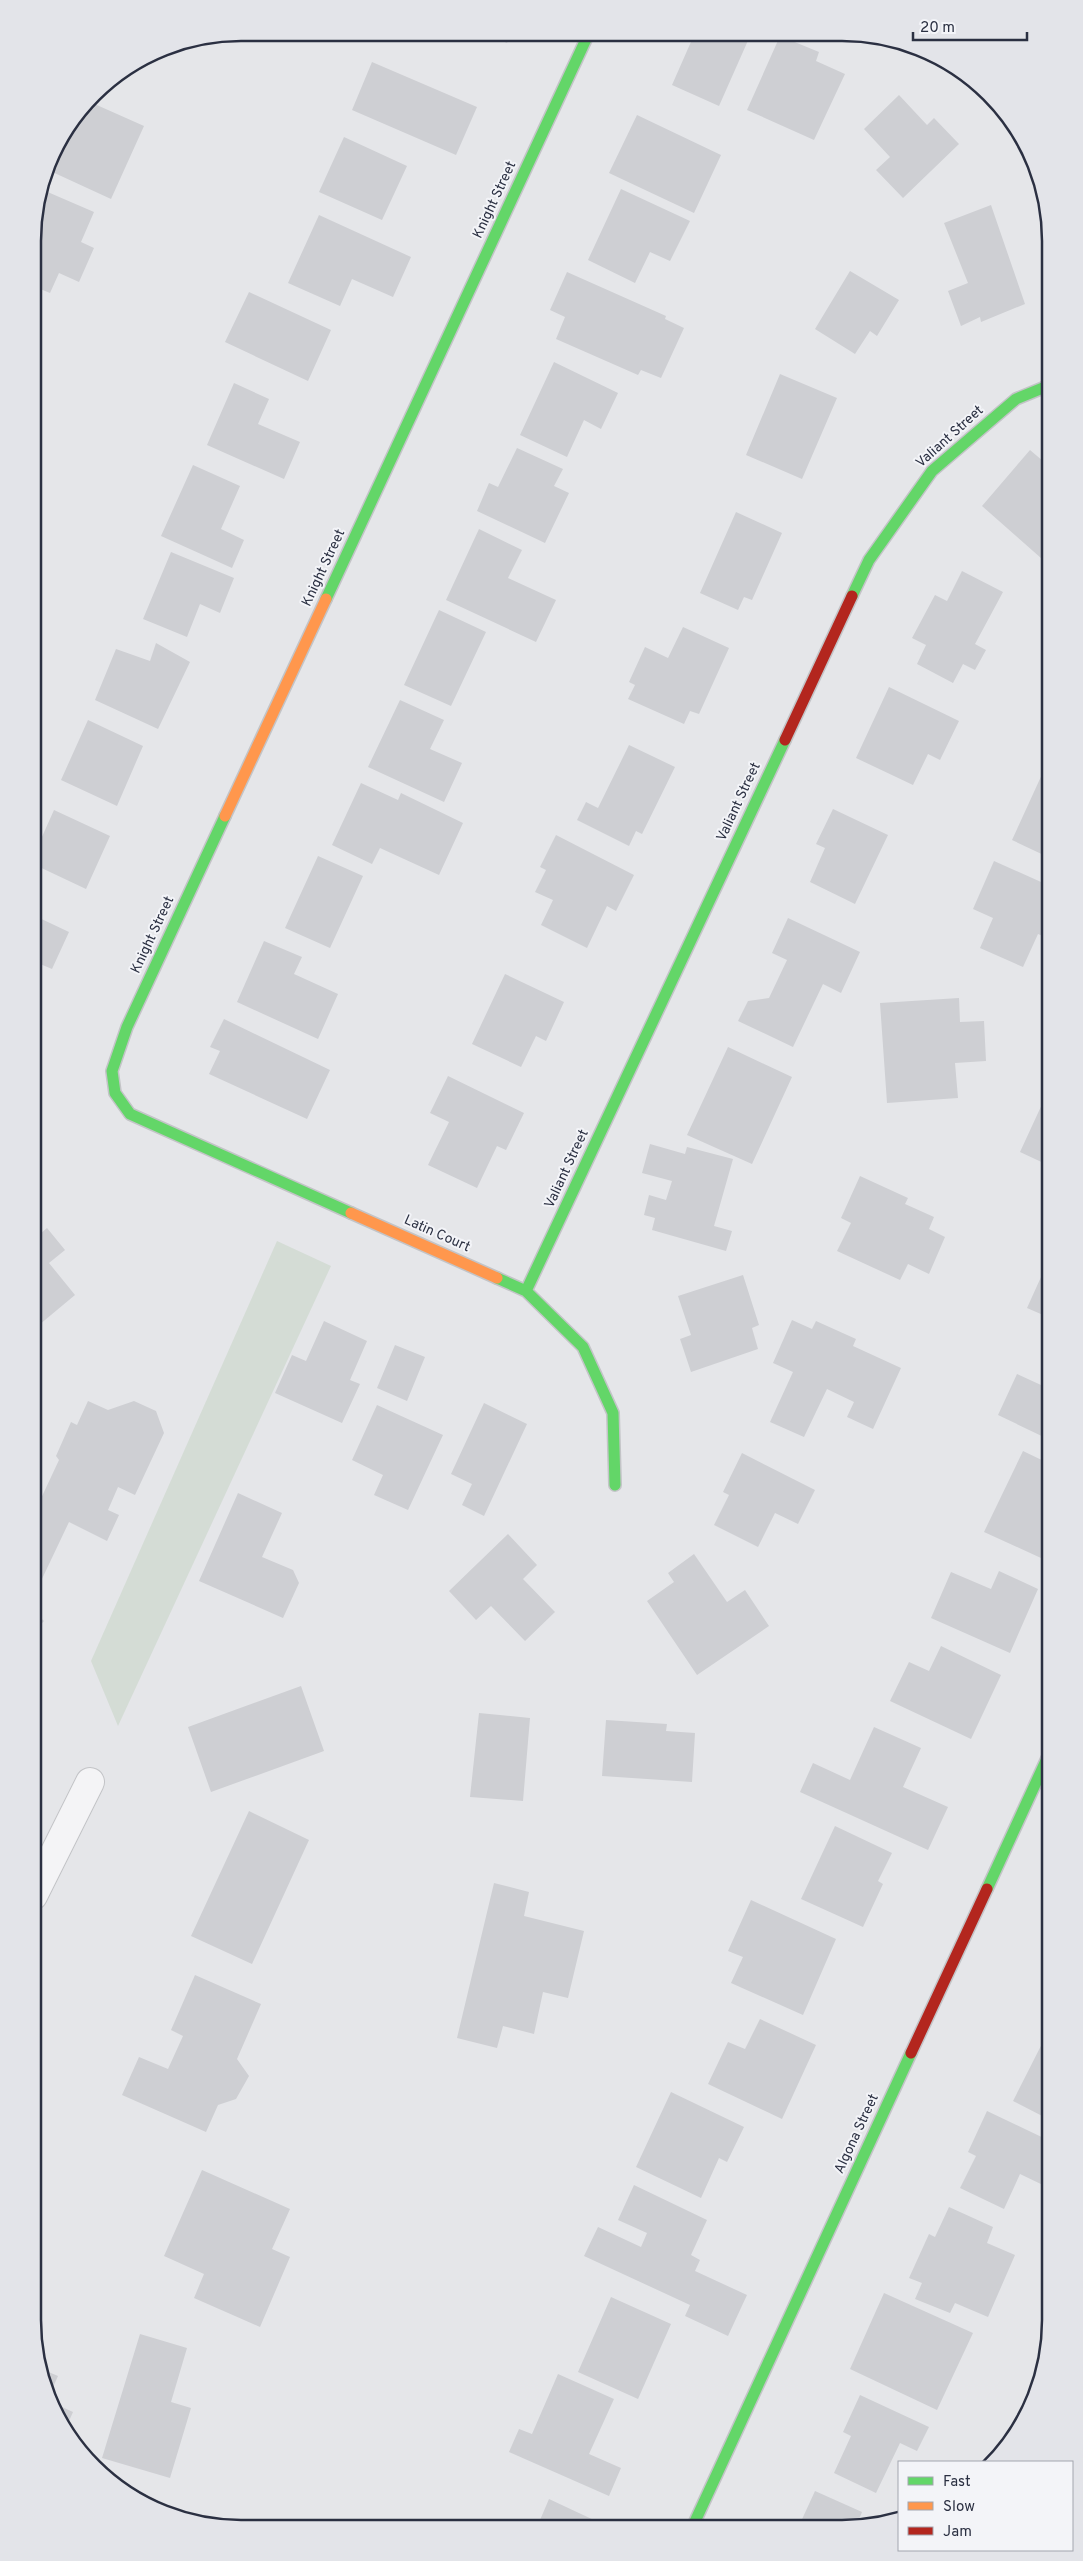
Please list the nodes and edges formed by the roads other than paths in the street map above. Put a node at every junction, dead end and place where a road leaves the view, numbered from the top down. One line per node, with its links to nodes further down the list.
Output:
1 (585, 41): 3 (street, Knight Street)
2 (1042, 387): 4 (street, Valiant Street)
3 (130, 1114): 4 (street, Latin Court)
4 (526, 1291): 5 (street, Latin Court)
5 (615, 1485)
6 (1042, 1769): 9 (street, Algona Street)
7 (90, 1782): 8 (street)
8 (41, 1880)
9 (696, 2520)

